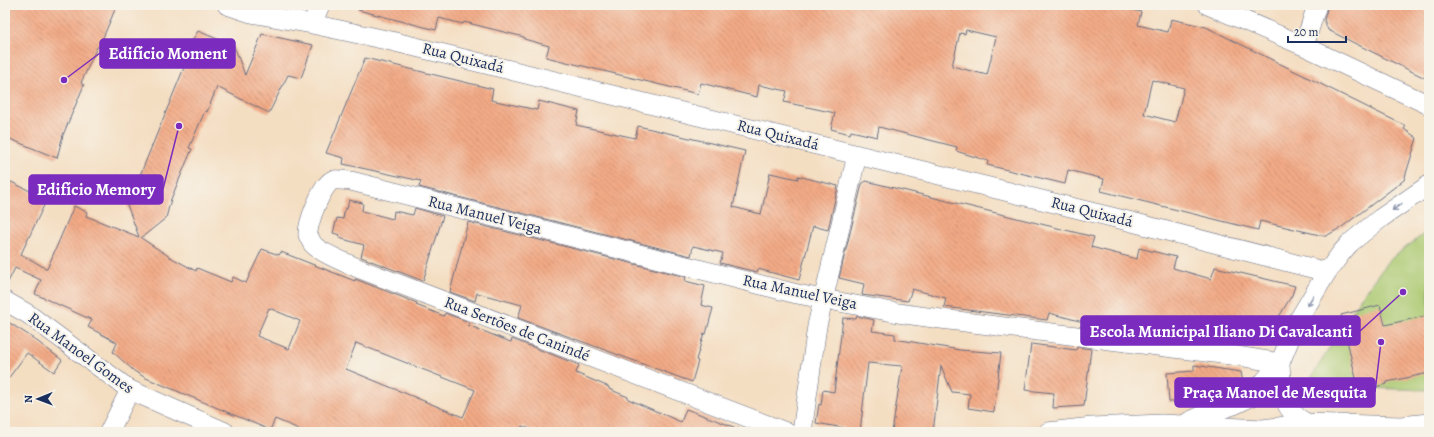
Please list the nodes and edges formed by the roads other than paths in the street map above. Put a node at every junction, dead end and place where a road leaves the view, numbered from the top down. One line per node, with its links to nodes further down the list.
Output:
1 (227, 5): 5 (street, Rua Quixadá)
2 (320, 5): 5 (street)
3 (1208, 5): 6 (street)
4 (1317, 5): 6 (street)
5 (312, 24): 8 (street, Rua Quixadá)
6 (1304, 46): 7 (street)
7 (1425, 107)
8 (857, 155): 11 (street, Rua Quixadá); 12 (street)
9 (328, 183): 12 (street, Rua Manuel Veiga); 21 (street, Rua Sertões de Canindé)
10 (1429, 185): 11 (street, one-way to 11)
11 (1327, 272): 14 (street, one-way to 14)
12 (823, 299): 14 (street, Rua Manuel Veiga); 22 (street)
13 (5, 301): 15 (street, Rua Manoel Gomes)
14 (1280, 363): 16 (street); 18 (street)
15 (130, 390): 19 (street); 20 (street, Rua Manoel Gomes)
16 (1307, 423): 17 (street); 18 (street)
17 (1429, 423)
18 (1183, 424): 23 (street)
19 (109, 432)
20 (225, 432)
21 (786, 432)
22 (802, 432)
23 (1048, 432)

